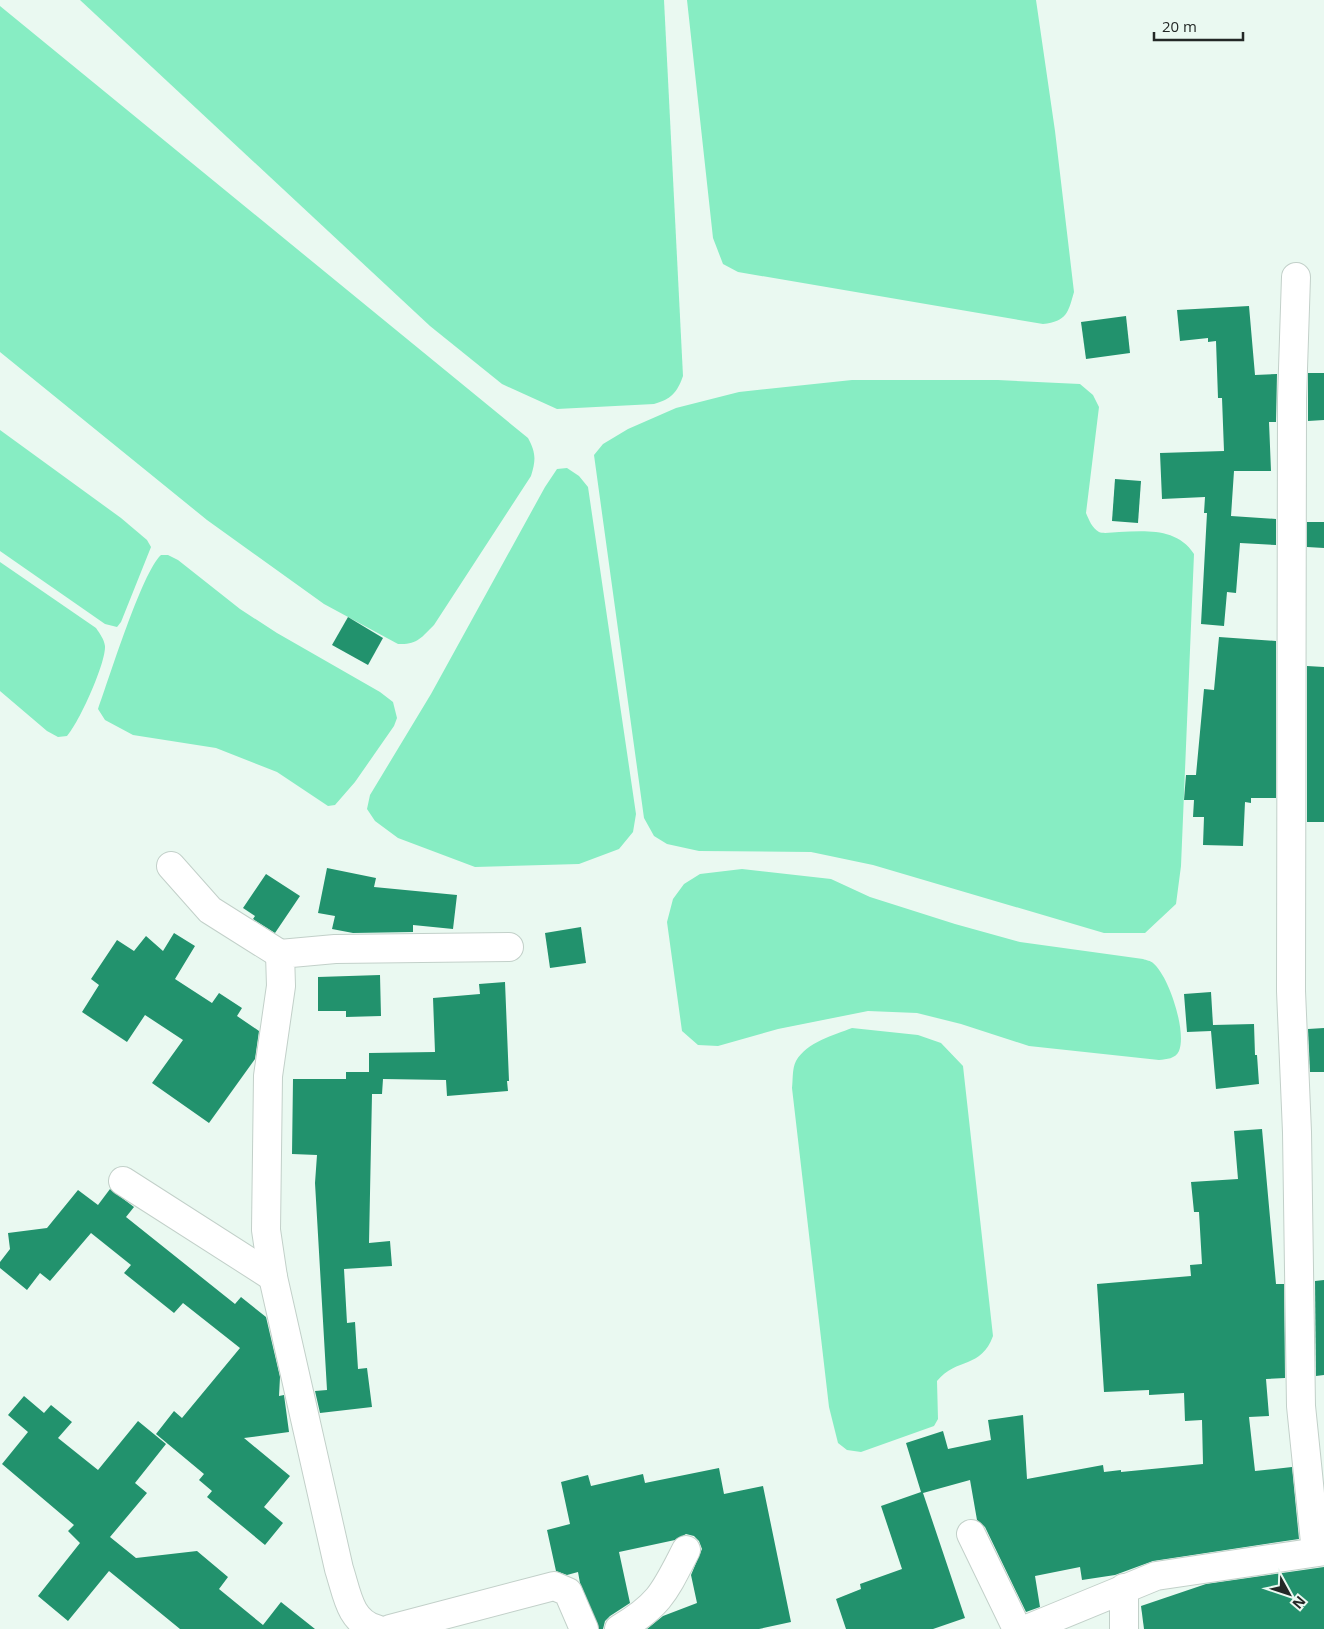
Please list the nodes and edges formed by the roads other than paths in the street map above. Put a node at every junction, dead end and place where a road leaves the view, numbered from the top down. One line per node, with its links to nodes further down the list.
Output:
1 (1296, 277): 7 (street)
2 (171, 866): 4 (street)
3 (508, 947): 4 (street)
4 (280, 954): 6 (street)
5 (123, 1181): 6 (street)
6 (273, 1277): 12 (street)
7 (1314, 1428): 10 (street)
8 (970, 1534): 16 (street)
9 (686, 1550): 15 (street)
10 (1320, 1551): 11 (street)
11 (1124, 1588): 17 (street); 18 (street)
12 (376, 1629)
13 (390, 1629): 14 (street)
14 (584, 1629)
15 (619, 1629)
16 (1017, 1629)
17 (1027, 1629)
18 (1124, 1629)

